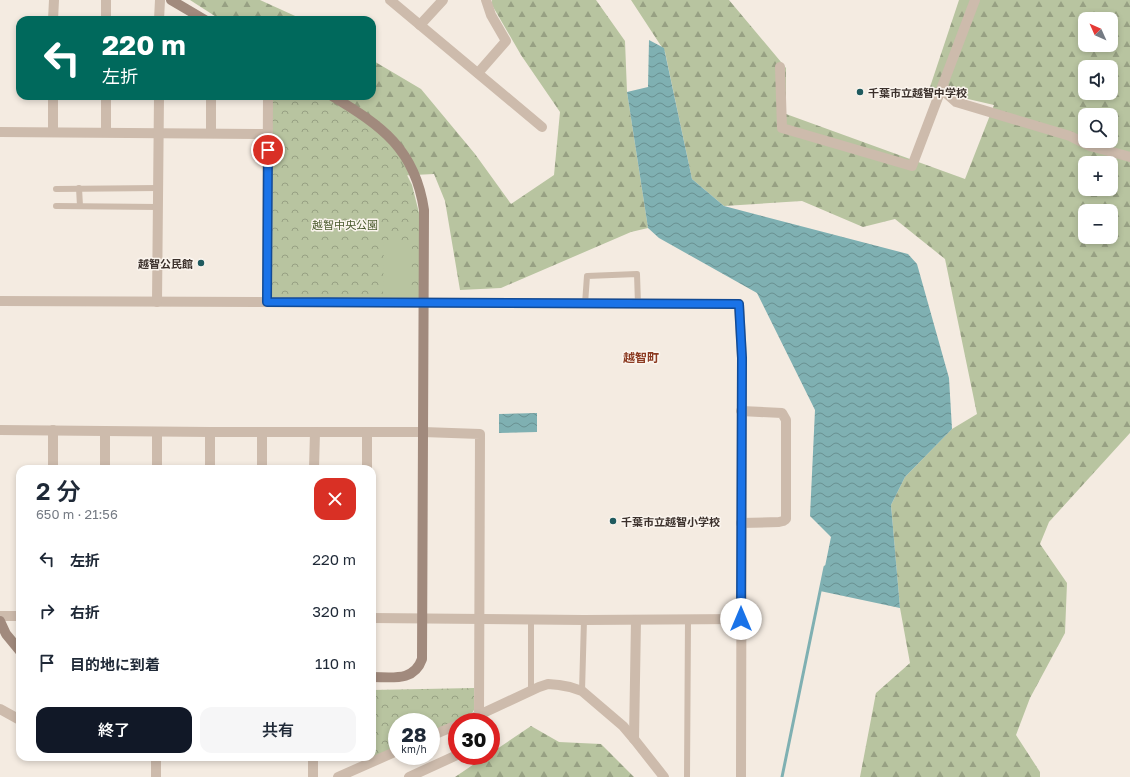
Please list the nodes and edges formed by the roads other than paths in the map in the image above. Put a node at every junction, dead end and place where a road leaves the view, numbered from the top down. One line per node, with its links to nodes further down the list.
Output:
1 (54, 0): 9 (street)
2 (106, 0): 10 (street)
3 (160, 0): 11 (street)
4 (171, 0): 12 (street)
5 (390, 0): 13 (street)
6 (443, 0): 13 (street)
7 (486, 0): 15 (street)
8 (975, 0): 16 (street)
9 (54, 16)
10 (106, 16)
11 (159, 16)
12 (198, 16)
13 (420, 25): 15 (street)
14 (780, 67): 16 (street)
15 (478, 73): 23 (street)
16 (943, 85): 30 (street)
17 (53, 100): 25 (street)
18 (106, 100): 26 (street)
19 (159, 100): 27 (street)
20 (211, 100): 28 (street)
21 (268, 100): 29 (street)
22 (339, 100): 40 (street)
23 (542, 127)
24 (0, 132): 25 (street)
25 (53, 132): 26 (street)
26 (106, 132): 27 (street)
27 (159, 133): 28 (street); 32 (street)
28 (211, 134): 29 (street)
29 (268, 134): 39 (street)
30 (1130, 157)
31 (79, 188): 32 (lane); 33 (lane); 35 (lane)
32 (158, 188): 36 (street)
33 (56, 189)
34 (56, 206): 35 (lane)
35 (80, 206): 36 (lane)
36 (158, 207): 38 (street)
37 (0, 301): 38 (street)
38 (157, 302): 39 (street)
39 (267, 302): 40 (street)
40 (424, 303): 41 (street); 52 (street)
41 (586, 304): 42 (street); 42 (lane)
42 (638, 304): 43 (street)
43 (741, 411): 60 (street); 60 (street)
44 (0, 430): 45 (street)
45 (53, 430): 46 (street); 53 (street)
46 (105, 431): 47 (street); 54 (street)
47 (157, 432): 48 (street); 55 (street)
48 (210, 432): 49 (street); 56 (street)
49 (262, 432): 50 (street); 57 (street)
50 (315, 432): 51 (street); 58 (street)
51 (367, 432): 52 (street); 59 (street)
52 (423, 432): 64 (street); 65 (street)
53 (53, 465)
54 (104, 465)
55 (157, 465)
56 (210, 465)
57 (262, 465)
58 (314, 465)
59 (367, 465)
60 (741, 523): 66 (street)
61 (0, 616): 62 (street)
62 (16, 616)
63 (376, 618): 64 (street)
64 (423, 618): 65 (street); 73 (street)
65 (479, 618): 67 (street); 77 (street)
66 (741, 619): 70 (street); 93 (street)
67 (531, 620): 68 (street); 74 (lane)
68 (584, 620): 69 (street); 75 (lane)
69 (636, 620): 70 (street); 80 (street)
70 (688, 620): 92 (lane)
71 (0, 621): 72 (street)
72 (16, 646)
73 (376, 677)
74 (531, 691): 75 (street); 78 (street)
75 (582, 691): 80 (street)
76 (0, 709): 79 (street)
77 (480, 713)
78 (491, 713)
79 (16, 718)
80 (634, 738): 91 (street)
81 (388, 754): 82 (street)
82 (376, 758)
83 (448, 759): 90 (street)
84 (156, 761): 87 (street)
85 (313, 761): 88 (street)
86 (365, 761): 89 (street)
87 (156, 777)
88 (314, 777)
89 (338, 777)
90 (409, 777)
91 (664, 777)
92 (687, 777)
93 (741, 777)

